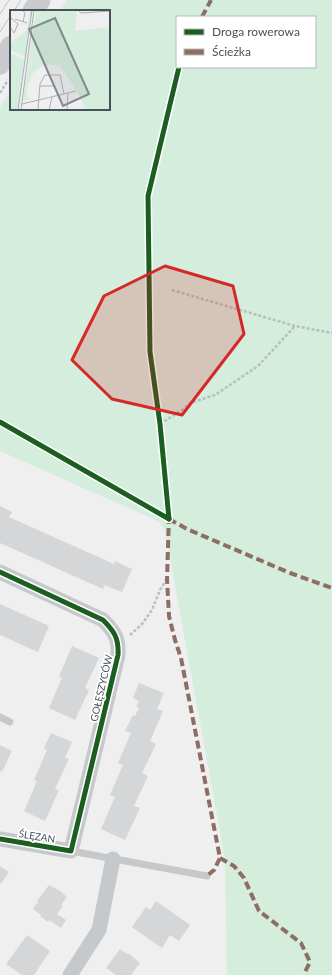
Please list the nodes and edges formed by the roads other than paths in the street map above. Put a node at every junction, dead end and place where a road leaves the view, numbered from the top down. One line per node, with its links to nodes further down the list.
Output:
1 (40, 0): 2 (main road)
2 (34, 10)
3 (10, 48): 4 (main road)
4 (0, 64)
5 (0, 572): 9 (street, GOŁĘSZYCÓW)
6 (0, 717): 7 (lane)
7 (10, 722)
8 (0, 839): 9 (street, ŚLĘZAN)
9 (72, 851): 10 (lane)
10 (113, 859): 11 (lane); 12 (street)
11 (207, 876)
12 (70, 975)

